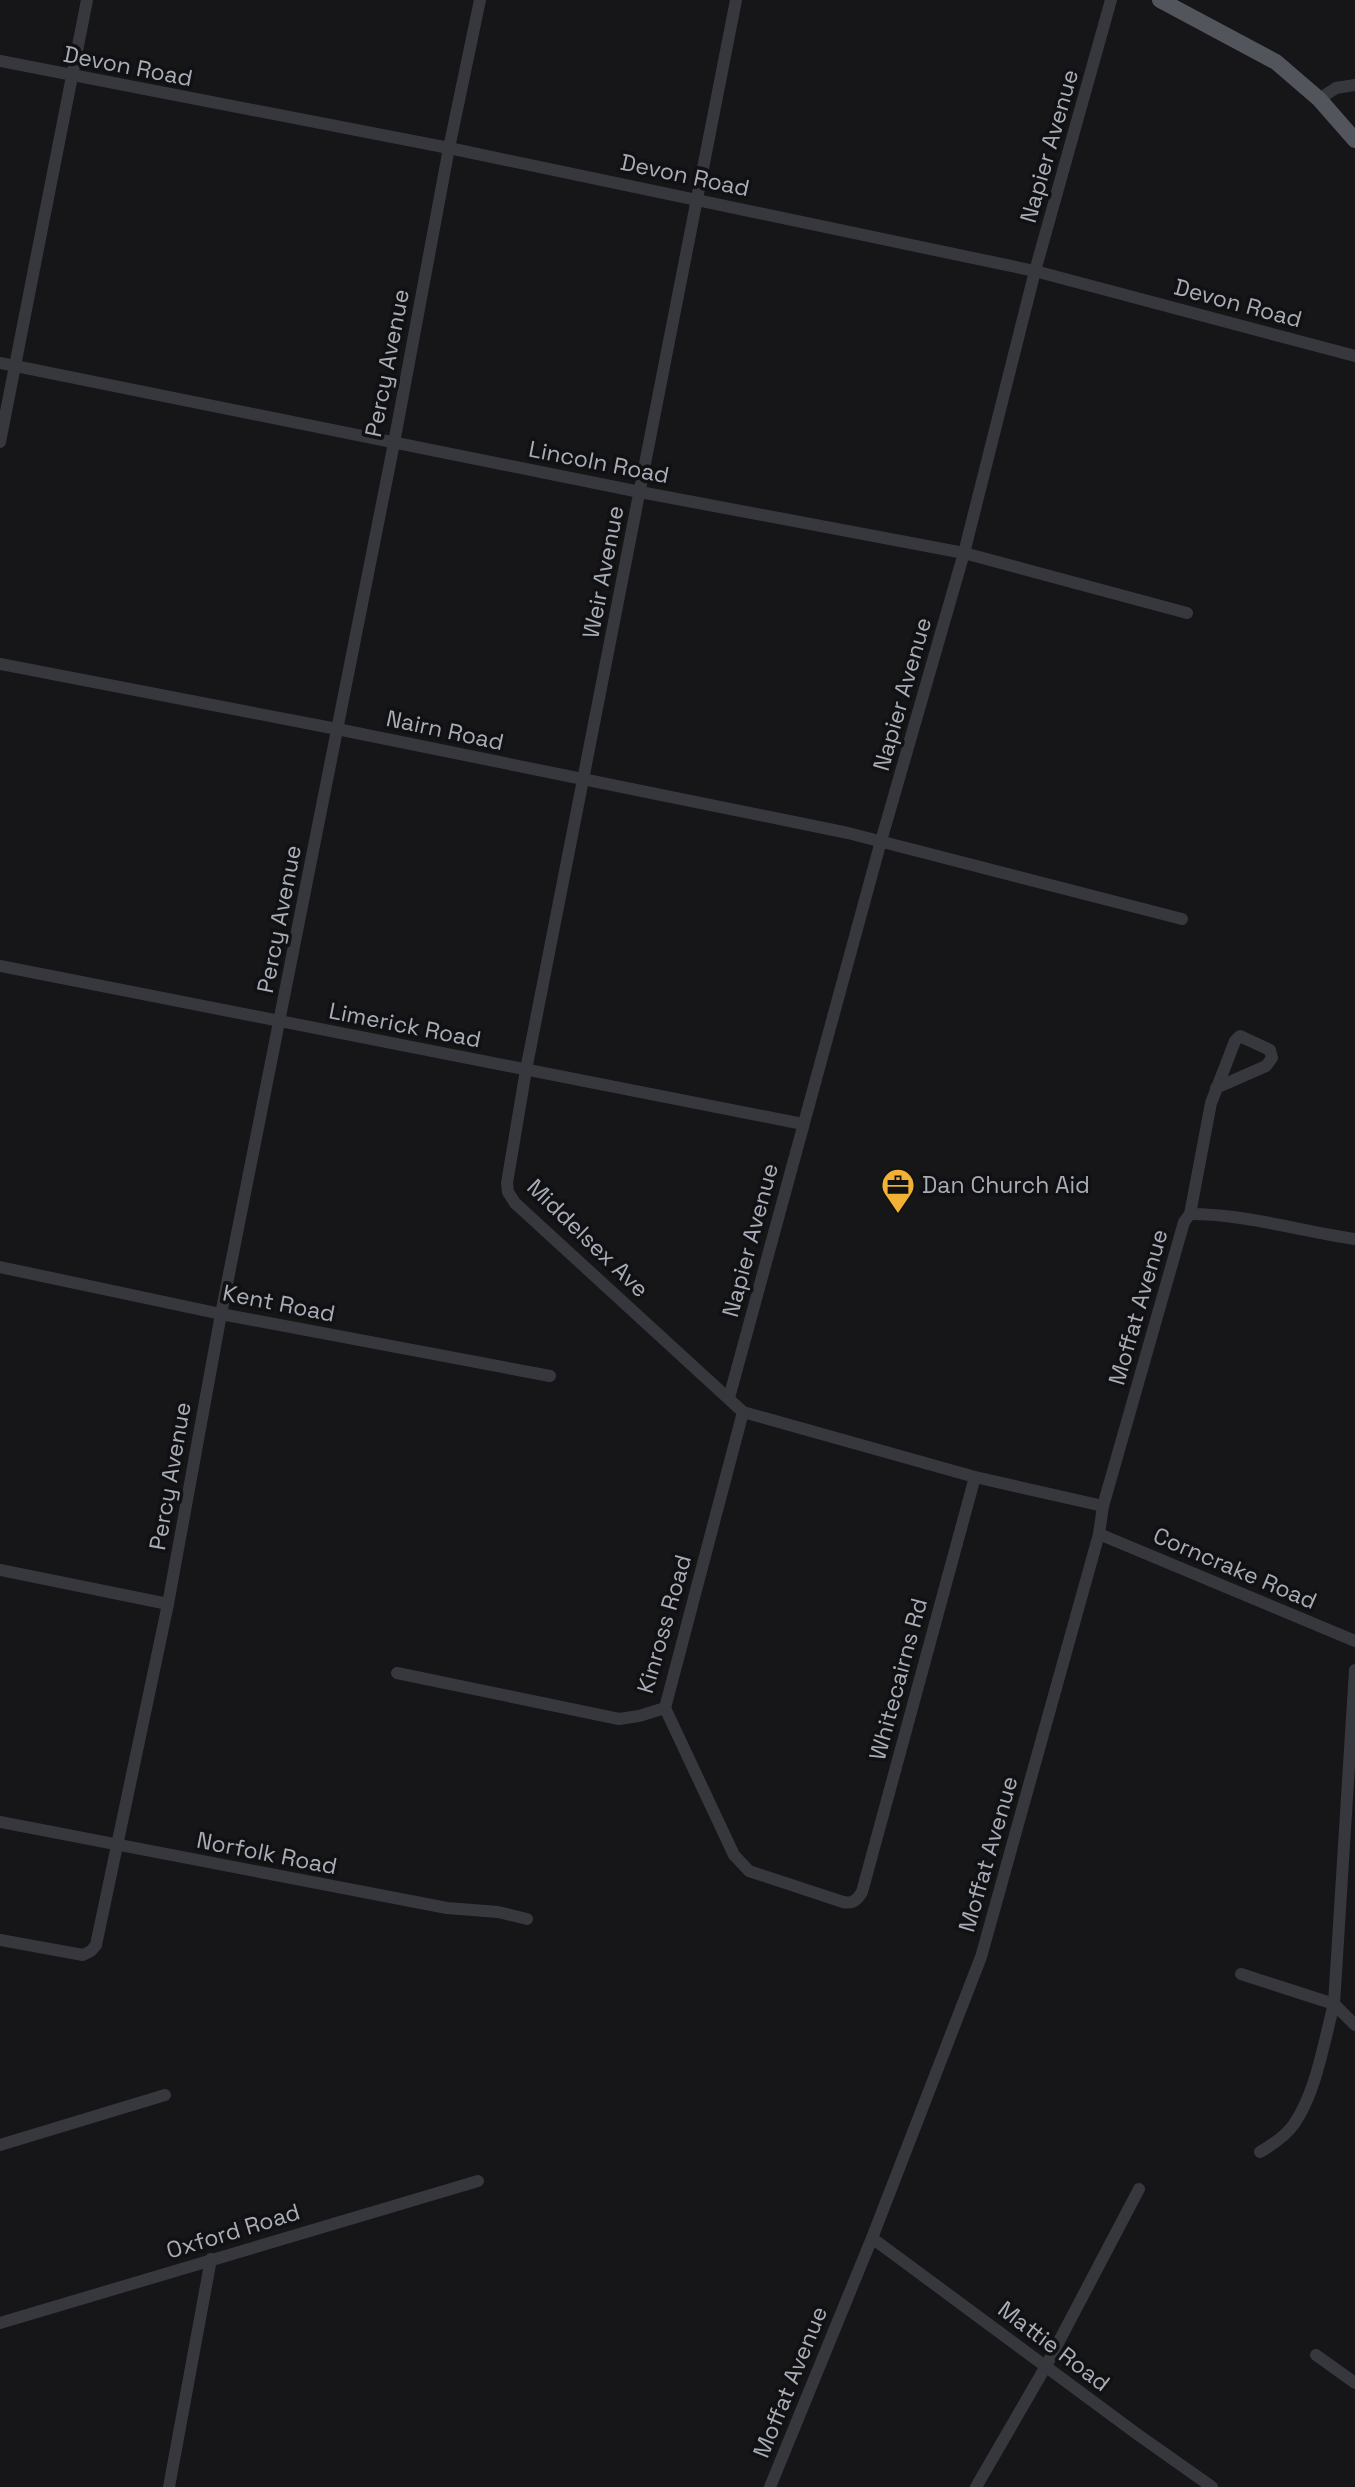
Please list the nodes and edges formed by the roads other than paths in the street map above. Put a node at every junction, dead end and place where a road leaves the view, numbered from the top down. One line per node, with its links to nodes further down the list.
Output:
1 (87, 0): 7 (street)
2 (480, 0): 11 (street, Percy Avenue)
3 (736, 0): 12 (street, Weir Avenue)
4 (1111, 0): 13 (street, Napier Avenue)
5 (1160, 0): 9 (main road)
6 (0, 61): 7 (street, Devon Road)
7 (72, 76): 11 (street, Devon Road); 16 (street)
8 (1355, 85): 9 (street)
9 (1319, 99): 10 (main road)
10 (1355, 140)
11 (449, 148): 12 (street, Devon Road); 18 (street, Percy Avenue)
12 (697, 199): 13 (street, Devon Road); 19 (street, Weir Avenue)
13 (1035, 271): 14 (street, Devon Road); 20 (street, Napier Avenue)
14 (1355, 356)
15 (0, 363): 16 (street, Lincoln Road)
16 (14, 366): 17 (street); 18 (street, Lincoln Road)
17 (0, 442)
18 (394, 443): 19 (street, Lincoln Road); 23 (street, Percy Avenue)
19 (640, 492): 20 (street, Lincoln Road); 24 (street, Weir Avenue)
20 (964, 553): 21 (street, Lincoln Road); 25 (street, Napier Avenue)
21 (1187, 613)
22 (0, 664): 23 (street, Nairn Road)
23 (337, 729): 24 (street, Nairn Road); 28 (street, Percy Avenue)
24 (584, 779): 25 (street, Nairn Road); 29 (street, Weir Avenue)
25 (881, 841): 26 (street, Nairn Road); 31 (street, Napier Avenue)
26 (1182, 919)
27 (0, 966): 28 (street, Limerick Road)
28 (281, 1022): 29 (street, Limerick Road); 35 (street, Percy Avenue)
29 (526, 1070): 31 (street, Limerick Road); 37 (street, Middelsex Ave)
30 (1216, 1088): 30 (street, Moffat Avenue); 32 (street, Moffat Avenue)
31 (803, 1124): 37 (street, Napier Avenue)
32 (1190, 1214): 33 (street); 40 (street, Moffat Avenue)
33 (1355, 1239)
34 (0, 1267): 35 (street, Kent Road)
35 (221, 1314): 36 (street, Kent Road); 43 (street, Percy Avenue)
36 (550, 1376)
37 (729, 1398): 38 (street, Middelsex Ave)
38 (743, 1412): 39 (street); 47 (street, Kinross Road)
39 (975, 1477): 40 (street); 47 (street, Whitecairns Rd)
40 (1103, 1506): 41 (street, Moffat Avenue)
41 (1099, 1534): 44 (street, Corncrake Road); 60 (street, Moffat Avenue)
42 (0, 1570): 43 (street)
43 (168, 1604): 49 (street, Percy Avenue)
44 (1355, 1641)
45 (1355, 1670): 53 (street)
46 (397, 1673): 47 (street, Kinross Road)
47 (665, 1708)
48 (0, 1822): 49 (street, Norfolk Road)
49 (118, 1847): 50 (street, Norfolk Road); 51 (street, Percy Avenue)
50 (527, 1919)
51 (0, 1940)
52 (1241, 1974): 53 (street)
53 (1334, 2004): 54 (street); 57 (street)
54 (1351, 2022)
55 (165, 2095): 56 (street)
56 (0, 2145)
57 (1260, 2152)
58 (478, 2181): 61 (street, Oxford Road)
59 (1139, 2189): 64 (street)
60 (872, 2238): 64 (street, Mattie Road); 67 (street, Moffat Avenue)
61 (211, 2259): 62 (street, Oxford Road); 66 (street)
62 (0, 2323)
63 (1316, 2355): 65 (street)
64 (1046, 2366): 68 (street); 69 (street, Mattie Road)
65 (1355, 2383)
66 (169, 2487)
67 (770, 2487)
68 (976, 2487)
69 (1212, 2487)

